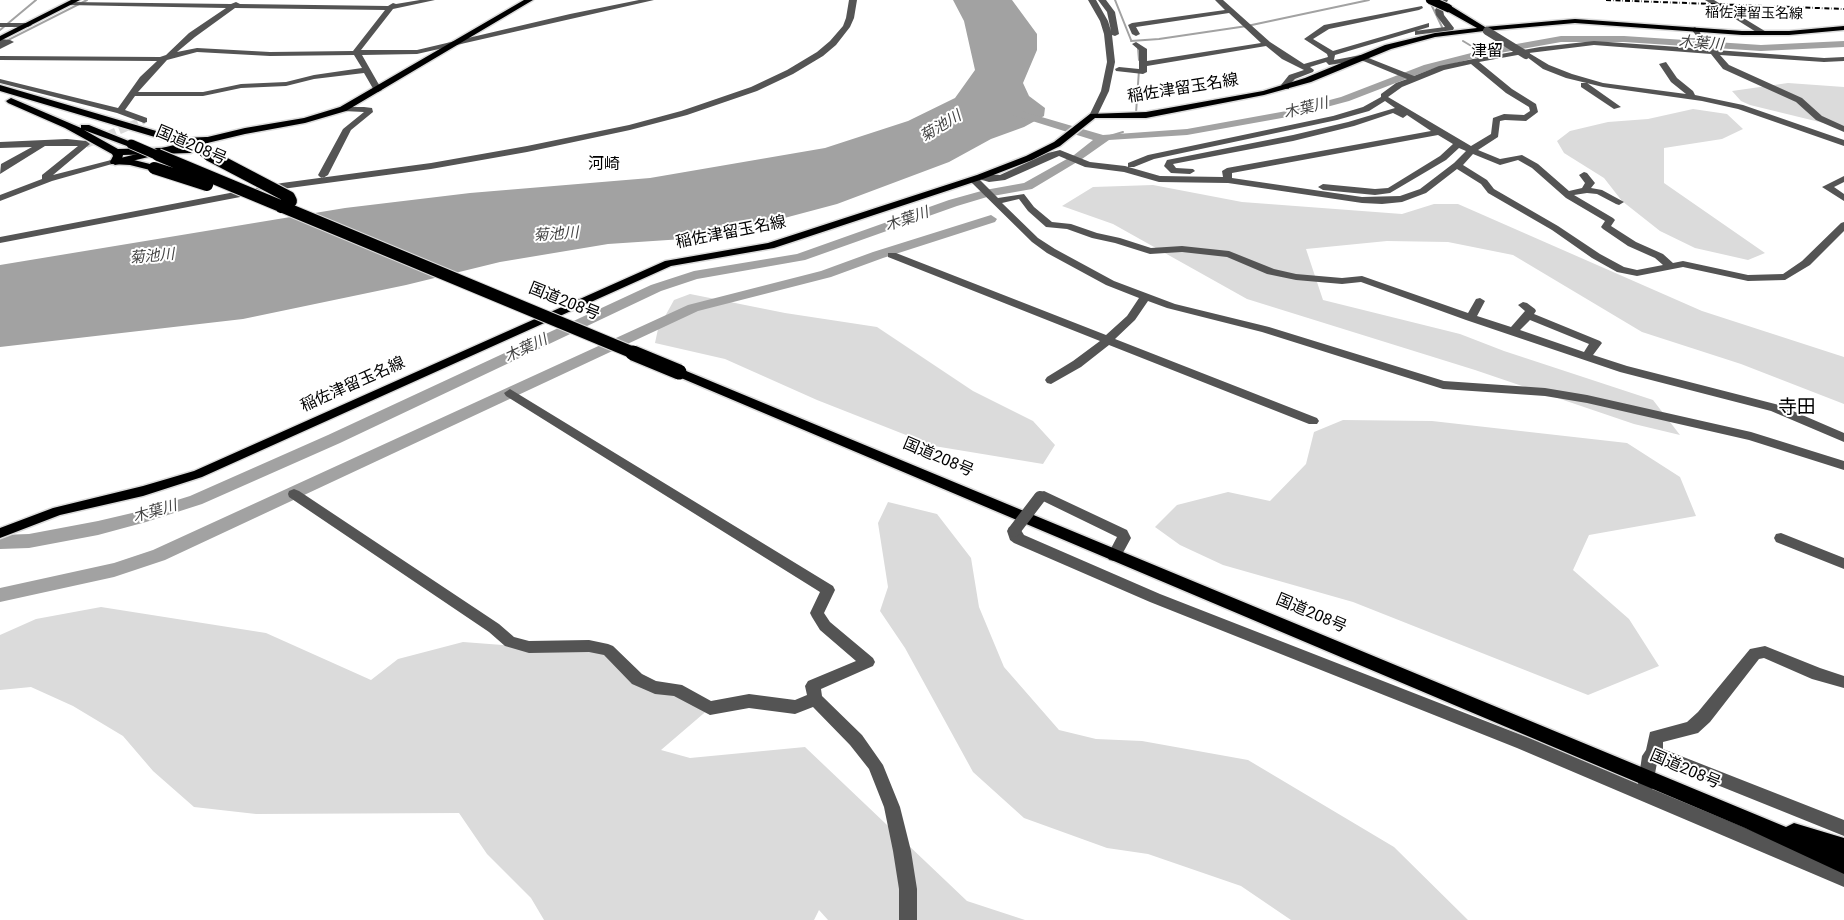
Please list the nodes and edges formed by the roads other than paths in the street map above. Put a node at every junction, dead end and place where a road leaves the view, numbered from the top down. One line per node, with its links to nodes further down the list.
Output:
1 (399, 0): 15 (street)
2 (431, 0): 15 (street)
3 (529, 0): 29 (main road)
4 (650, 0): 29 (street)
5 (1092, 0): 18 (street)
6 (1104, 0): 17 (street)
7 (1219, 0): 16 (street)
8 (1430, 0): 23 (main road, bridge)
9 (1444, 0): 27 (street)
10 (1709, 0): 25 (street)
11 (853, 1): 84 (street)
12 (72, 2): 13 (street); 20 (main road)
13 (238, 3): 15 (street); 37 (street)
14 (1417, 4): 21 (street); 36 (street)
15 (388, 8): 34 (street)
16 (1230, 11): 26 (street); 31 (street)
17 (1110, 12): 18 (street); 49 (street)
18 (1105, 24): 55 (street)
19 (0, 25): 20 (street)
20 (28, 25): 28 (main road)
21 (1426, 25): 27 (street); 36 (street)
22 (1844, 28): 25 (main road, 稲佐津留玉名線)
23 (1486, 30): 24 (main road, 稲佐津留玉名線); 33 (main road, 稲佐津留玉名線); 50 (street, bridge)
24 (1697, 31): 25 (main road, 稲佐津留玉名線); 35 (street)
25 (1764, 33)
26 (1136, 34)
27 (1408, 35): 33 (street)
28 (0, 40): 32 (street)
29 (457, 43): 34 (street); 56 (main road)
30 (1136, 44): 45 (street)
31 (1267, 44): 44 (street); 45 (street)
32 (0, 47)
33 (1388, 47): 39 (main road, 稲佐津留玉名線)
34 (356, 52): 37 (street); 46 (street)
35 (1713, 52): 41 (street); 42 (street); 47 (street)
36 (1332, 54): 44 (street)
37 (169, 56): 40 (street)
38 (0, 58): 40 (street)
39 (1363, 58): 44 (street); 51 (street); 53 (main road, 稲佐津留玉名線)
40 (160, 59): 57 (street)
41 (1844, 59)
42 (1473, 61): 51 (street); 76 (street)
43 (1663, 64): 61 (street)
44 (1307, 68): 53 (street)
45 (1141, 69): 49 (street)
46 (367, 70): 56 (street); 57 (street)
47 (1737, 73): 48 (street); 68 (street)
48 (1724, 75)
49 (1118, 76): 55 (street)
50 (1569, 76): 61 (street); 62 (street)
51 (1412, 78): 60 (street)
52 (0, 81): 64 (street)
53 (1286, 87): 65 (main road, 稲佐津留玉名線)
54 (0, 88): 58 (highway, 国道208号)
55 (1106, 89): 65 (street)
56 (378, 90): 63 (main road)
57 (132, 94): 64 (street)
58 (14, 97): 59 (highway, 国道208号); 70 (highway); 79 (highway); 98 (highway, 国道208号, bridge)
59 (0, 98)
60 (1385, 98): 67 (street); 81 (street)
61 (1691, 98): 72 (street)
62 (1617, 106)
63 (343, 109): 71 (main road); 87 (street)
64 (120, 111): 66 (street)
65 (1093, 116): 91 (main road, 稲佐津留玉名線)
66 (144, 120)
67 (1425, 123): 69 (street); 88 (street)
68 (1844, 129)
69 (1439, 132): 74 (street); 88 (street)
70 (159, 135): 71 (highway); 77 (highway)
71 (207, 140): 77 (main road); 78 (highway)
72 (1843, 142)
73 (43, 144): 75 (street); 85 (street); 94 (street)
74 (1458, 144): 76 (street); 88 (street)
75 (0, 145)
76 (1472, 150): 82 (street); 93 (street)
77 (159, 151): 78 (highway); 79 (highway); 83 (highway)
78 (200, 151): 98 (highway, bridge)
79 (115, 157): 83 (highway); 94 (street)
80 (1085, 164): 81 (street); 90 (street); 91 (street)
81 (1131, 165): 90 (street)
82 (1457, 165): 88 (street); 103 (street)
83 (154, 168): 99 (highway, bridge)
84 (407, 170): 87 (street); 101 (street)
85 (0, 171)
86 (1584, 175): 92 (street)
87 (323, 176): 101 (street)
88 (1228, 176): 90 (street)
89 (1844, 179): 95 (street)
90 (1165, 180)
91 (979, 181): 96 (street); 116 (main road, 稲佐津留玉名線)
92 (1585, 190): 93 (street); 97 (street)
93 (1567, 194): 103 (street)
94 (0, 196)
95 (1844, 198)
96 (996, 201): 104 (street); 106 (street)
97 (1619, 202)
98 (282, 207): 99 (highway, 国道208号, bridge)
99 (308, 219): 118 (highway, 国道208号, bridge)
100 (1844, 225): 103 (street)
101 (1, 240)
102 (892, 255): 108 (street)
103 (1670, 266)
104 (1145, 297): 108 (street); 114 (street)
105 (1480, 301): 106 (street)
106 (1470, 318): 107 (street)
107 (1513, 332): 109 (street); 109 (street)
108 (1107, 340): 110 (street); 112 (street)
109 (1587, 356): 113 (street)
110 (1051, 380)
111 (510, 393): 121 (street)
112 (1313, 421)
113 (1844, 438)
114 (1844, 466)
115 (294, 494): 121 (street)
116 (1, 533)
117 (1780, 538): 119 (street)
118 (1114, 556): 123 (highway, 国道208号); 124 (street, bridge)
119 (1844, 564)
120 (1844, 682): 122 (street)
121 (815, 699): 130 (street)
122 (1654, 754): 123 (street); 126 (street)
123 (1648, 777): 124 (street); 125 (highway, 国道208号)
124 (1645, 794): 129 (street)
125 (1752, 821): 127 (highway, 国道208号); 128 (highway, 国道208号)
126 (1844, 828)
127 (1844, 848)
128 (1844, 864)
129 (1844, 878)
130 (908, 920)

